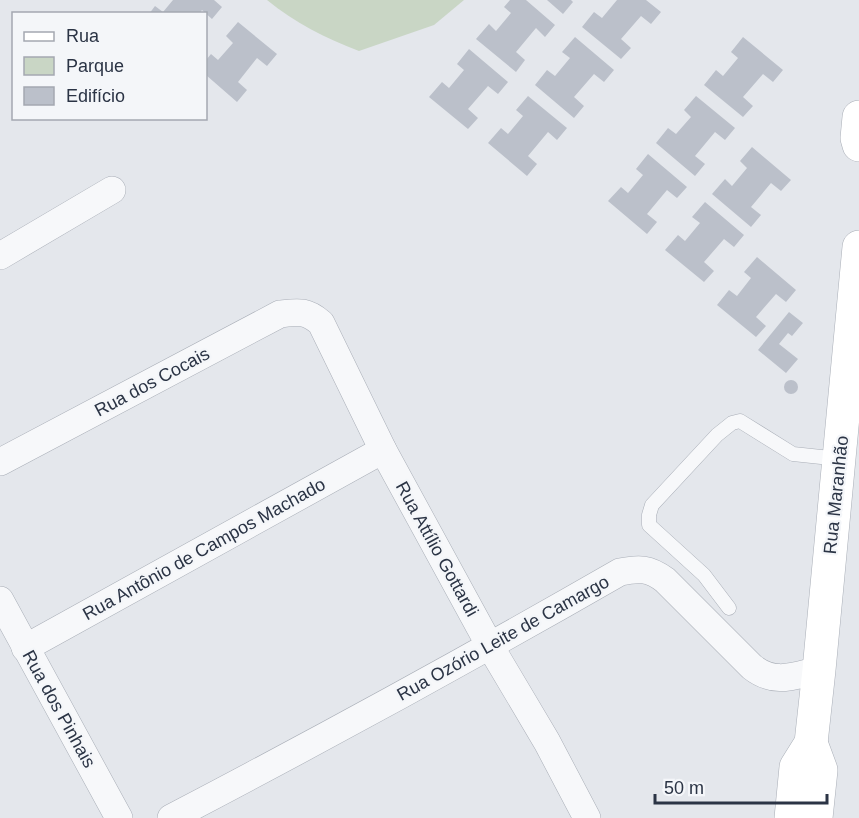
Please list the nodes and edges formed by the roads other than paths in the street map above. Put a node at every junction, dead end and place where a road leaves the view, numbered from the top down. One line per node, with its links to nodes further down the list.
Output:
1 (859, 117): 2 (street)
2 (859, 145)
3 (112, 190): 5 (street)
4 (859, 247): 8 (street, Rua Maranhão)
5 (0, 256)
6 (306, 313): 7 (street, Rua Attílio Gottardi); 9 (street, Rua dos Cocais)
7 (383, 450): 12 (street, Rua Antônio de Campos Machado); 13 (street, Rua Attílio Gottardi)
8 (840, 459): 11 (lane); 14 (street, Rua Maranhão)
9 (0, 462)
10 (0, 600): 12 (street, Rua dos Pinhais)
11 (729, 608)
12 (13, 636): 16 (street, Rua dos Pinhais)
13 (490, 646): 14 (street, Rua Ozório Leite de Camargo); 17 (street, Rua Ozório Leite de Camargo); 18 (street, Rua Attílio Gottardi)
14 (819, 670): 15 (street, Rua Maranhão)
15 (811, 743): 19 (street, Rua Maranhão); 20 (street, Rua Maranhão)
16 (119, 818)
17 (171, 818)
18 (586, 818)
19 (791, 818)
20 (816, 818)

